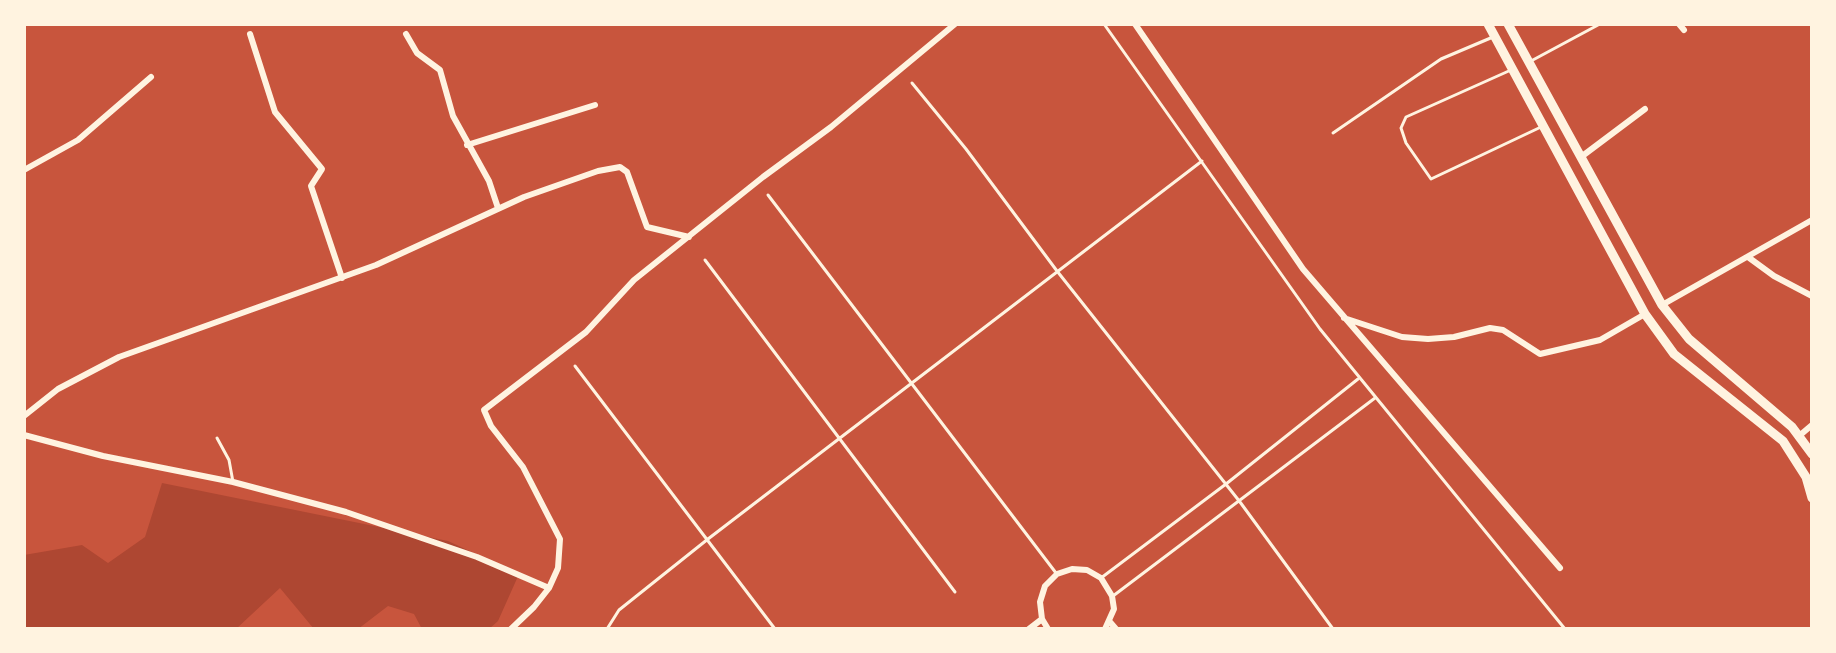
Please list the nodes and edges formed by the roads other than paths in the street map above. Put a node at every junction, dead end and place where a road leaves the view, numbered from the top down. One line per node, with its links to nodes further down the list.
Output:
1 (955, 24): 28 (street)
2 (1104, 24): 23 (lane)
3 (1135, 24): 36 (street)
4 (1488, 24): 11 (main road)
5 (1508, 24): 12 (main road)
6 (1679, 24): 8 (street)
7 (1598, 25): 12 (lane)
8 (1684, 30)
9 (250, 34): 32 (street)
10 (406, 34): 21 (street)
11 (1495, 36): 13 (main road); 20 (lane)
12 (1529, 62): 13 (main road); 18 (main road)
13 (1512, 69): 19 (main road); 19 (lane)
14 (151, 77): 24 (street)
15 (912, 84): 31 (lane)
16 (595, 105): 21 (street)
17 (1646, 109): 22 (street)
18 (1559, 118): 19 (main road); 22 (main road)
19 (1542, 126): 35 (main road)
20 (1333, 133)
21 (467, 145): 26 (street)
22 (1581, 157): 34 (main road)
23 (1202, 161): 31 (lane); 38 (lane)
24 (24, 170)
25 (768, 195): 39 (lane)
26 (498, 208): 28 (street); 32 (street)
27 (1812, 220): 29 (street)
28 (689, 237): 56 (street)
29 (1748, 257): 33 (street); 34 (street)
30 (705, 260): 46 (lane)
31 (1057, 271): 39 (lane); 49 (lane)
32 (342, 278): 41 (street)
33 (1812, 296)
34 (1662, 305): 44 (main road)
35 (1645, 314): 36 (street); 50 (main road)
36 (1344, 318): 53 (street)
37 (575, 366): 52 (lane)
38 (1359, 378): 40 (lane); 49 (lane)
39 (910, 383): 46 (lane); 54 (lane)
40 (1375, 398): 51 (lane); 69 (lane)
41 (24, 416)
42 (1812, 425): 44 (street)
43 (24, 435): 48 (street)
44 (1799, 436): 47 (main road)
45 (217, 438): 48 (lane)
46 (838, 438): 52 (lane); 57 (lane)
47 (1812, 454)
48 (232, 482): 56 (street)
49 (1226, 484): 51 (lane); 55 (lane)
50 (1812, 498)
51 (1240, 502): 58 (lane); 68 (lane)
52 (708, 539): 62 (lane); 63 (lane)
53 (1560, 568)
54 (1057, 574): 55 (street); 59 (street)
55 (1101, 578): 58 (street)
56 (549, 588): 61 (street)
57 (955, 592)
58 (1112, 596): 60 (street)
59 (1042, 620): 64 (street); 65 (street)
60 (1110, 622): 66 (street); 67 (street)
61 (511, 629)
62 (607, 629)
63 (775, 629)
64 (1029, 629)
65 (1048, 629)
66 (1105, 629)
67 (1116, 629)
68 (1333, 629)
69 (1565, 629)

